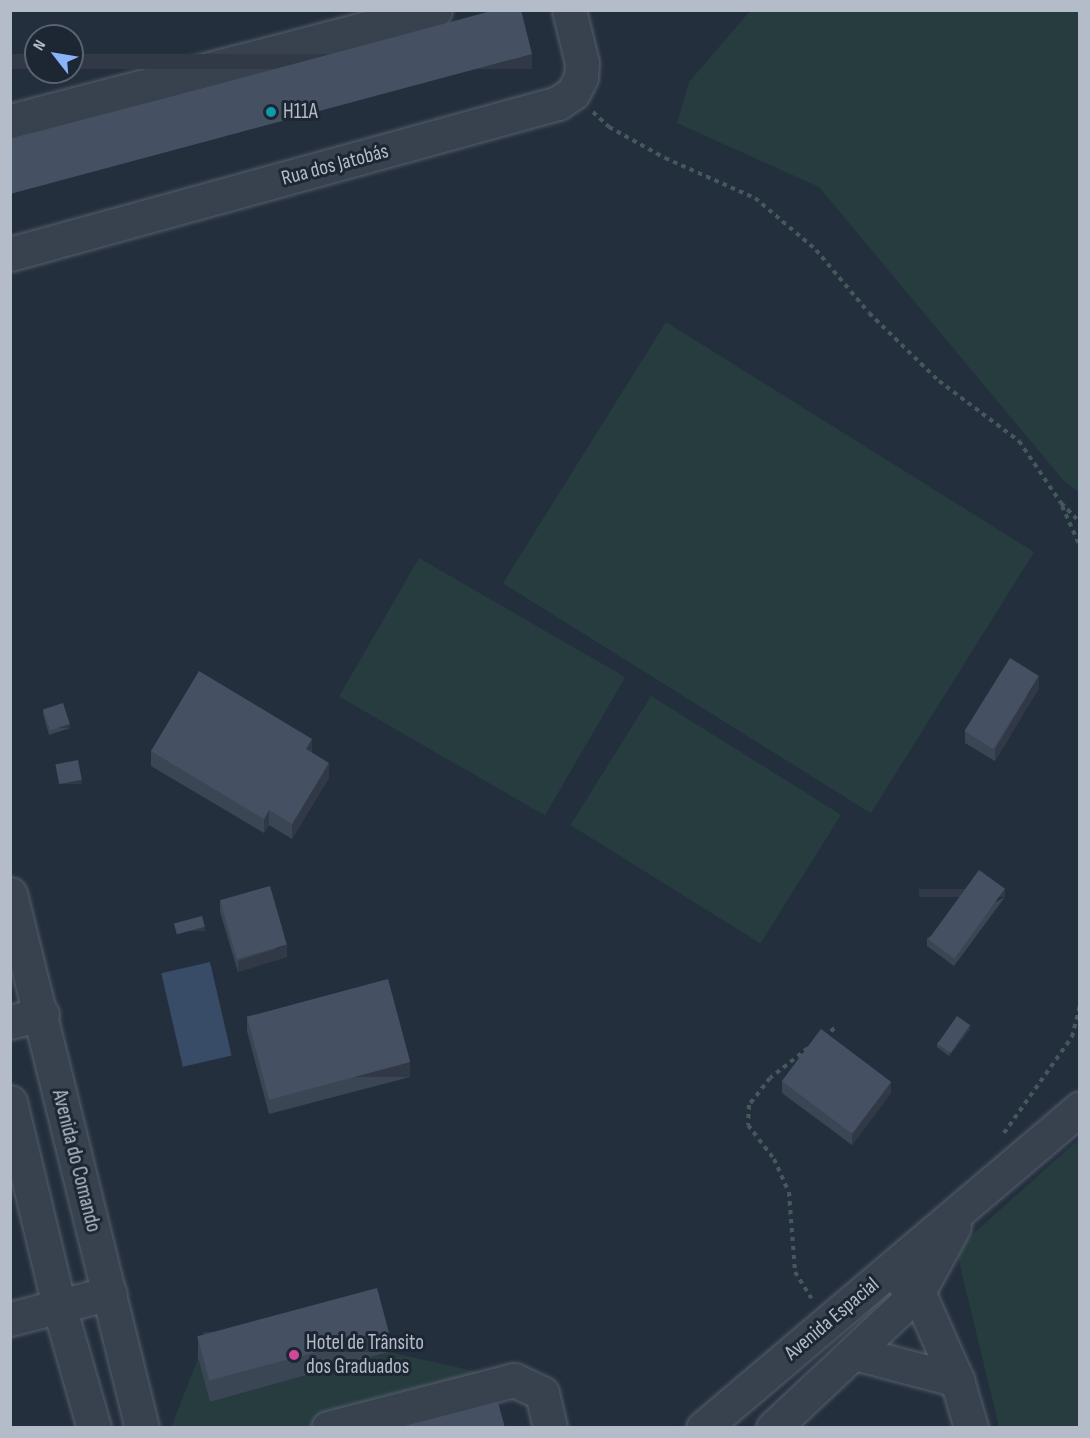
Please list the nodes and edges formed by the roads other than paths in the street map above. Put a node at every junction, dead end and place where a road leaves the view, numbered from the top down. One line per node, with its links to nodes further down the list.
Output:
1 (435, 10): 3 (lane)
2 (569, 10): 4 (lane, Rua dos Jatobás)
3 (10, 121)
4 (10, 254)
5 (10, 894): 6 (lane, Avenida do Comando)
6 (26, 1018): 9 (lane, Avenida do Comando)
7 (10, 1102): 10 (lane)
8 (1080, 1108): 11 (lane, Avenida Espacial)
9 (78, 1175): 10 (lane); 14 (lane, Avenida do Comando)
10 (21, 1190): 15 (lane)
11 (962, 1212): 12 (lane, Avenida Espacial); 13 (lane, Avenida Espacial)
12 (888, 1272): 13 (lane); 19 (lane, Avenida Espacial)
13 (918, 1292): 17 (lane, Avenida Espacial); 18 (lane)
14 (110, 1293): 15 (lane); 22 (lane, Avenida do Comando)
15 (59, 1306): 16 (lane); 21 (lane)
16 (10, 1319)
17 (855, 1353): 18 (lane); 20 (lane, Avenida Espacial)
18 (957, 1380): 26 (lane)
19 (751, 1388): 20 (lane); 25 (lane, Avenida Espacial)
20 (776, 1426)
21 (94, 1428)
22 (142, 1428)
23 (328, 1428): 24 (lane)
24 (550, 1428)
25 (703, 1428)
26 (971, 1428)

